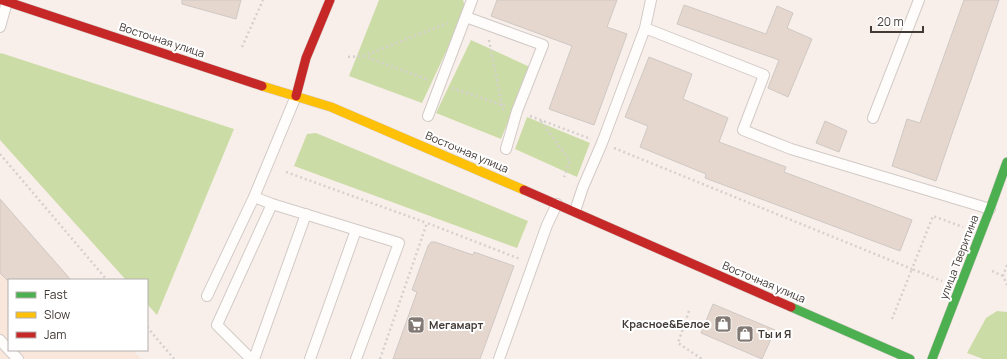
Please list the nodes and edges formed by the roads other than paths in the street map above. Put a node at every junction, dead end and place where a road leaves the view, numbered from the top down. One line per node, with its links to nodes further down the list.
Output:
1 (330, 0): 10 (main road)
2 (472, 0): 7 (lane)
3 (651, 0): 9 (lane)
4 (920, 0): 12 (lane)
5 (4, 1): 6 (main road, Восточная улица); 8 (lane)
6 (28, 4): 10 (main road, Восточная улица)
7 (466, 17): 11 (lane); 13 (lane)
8 (0, 27)
9 (645, 28): 18 (lane); 19 (lane)
10 (296, 96): 15 (lane); 17 (main road, Восточная улица)
11 (428, 116)
12 (873, 118)
13 (506, 149)
14 (1007, 162): 18 (main road, улица Тверитина)
15 (254, 197): 16 (lane); 22 (lane)
16 (272, 204): 20 (lane); 27 (lane)
17 (557, 204): 19 (main road, Восточная улица); 31 (lane)
18 (990, 209): 33 (main road, улица Тверитина)
19 (575, 211): 32 (main road, Восточная улица)
20 (306, 214): 21 (lane); 28 (lane)
21 (356, 230): 29 (lane); 30 (lane)
22 (207, 296)
23 (0, 340): 24 (lane)
24 (8, 349)
25 (10, 351): 26 (lane)
26 (18, 359)
27 (251, 359)
28 (254, 359)
29 (310, 359)
30 (356, 359)
31 (499, 359)
32 (910, 359)
33 (932, 359)

